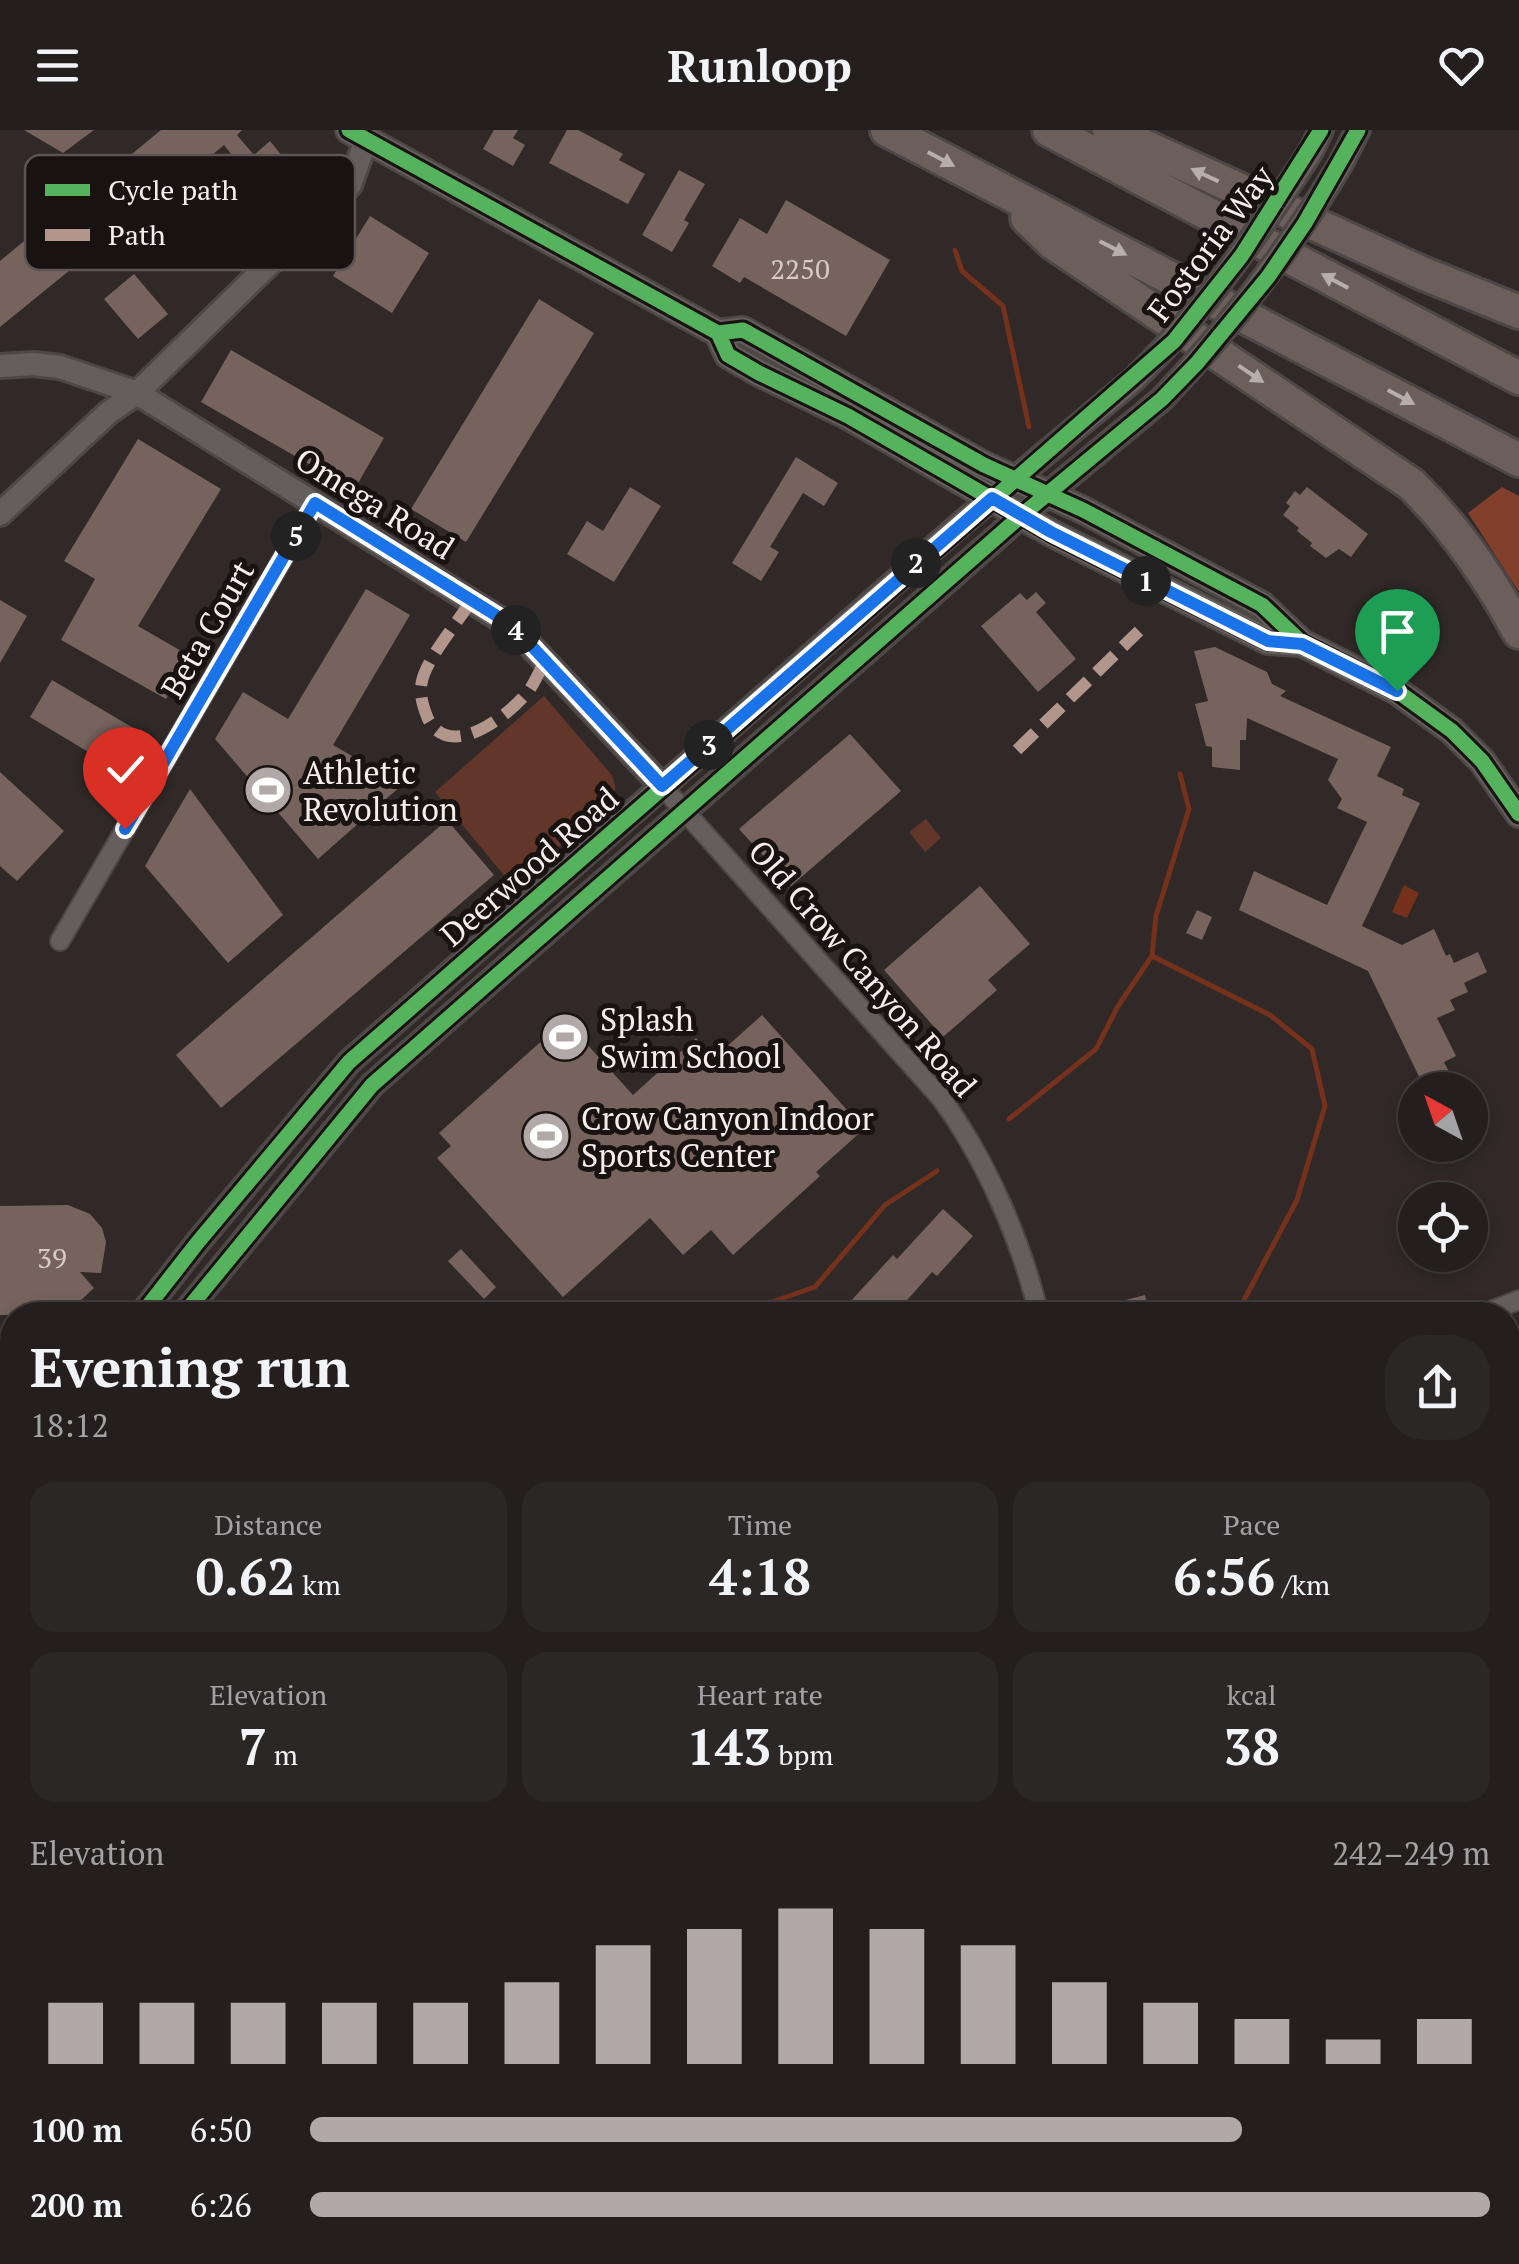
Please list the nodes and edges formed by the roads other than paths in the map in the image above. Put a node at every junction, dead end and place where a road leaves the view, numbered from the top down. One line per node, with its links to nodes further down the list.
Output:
1 (887, 130): 7 (highway, one-way to 7)
2 (1049, 130): 12 (highway, one-way to 2)
3 (1109, 130): 9 (highway, one-way to 3)
4 (1358, 130): 15 (street, Fostoria Way, bridge)
5 (357, 135): 10 (main road)
6 (1316, 140): 13 (street, Fostoria Way, bridge)
7 (995, 188): 16 (highway, one-way to 16); 25 (highway, one-way to 25)
8 (263, 270): 14 (street)
9 (1519, 312)
10 (718, 333): 17 (main road); 19 (main road)
11 (0, 366): 14 (street, Omega Road)
12 (1519, 378)
13 (1132, 380): 17 (street, Deerwood Road)
14 (137, 393): 20 (street, Omega Road); 21 (street)
15 (1162, 400): 18 (street, Deerwood Road)
16 (1519, 460)
17 (1014, 480): 18 (main road); 19 (street, Deerwood Road)
18 (1047, 494): 22 (street, Deerwood Road); 24 (main road)
19 (992, 498): 22 (main road); 27 (street, Deerwood Road)
20 (315, 503): 27 (street, Omega Road); 30 (street, Beta Court)
21 (0, 514)
22 (1022, 516): 23 (main road); 28 (street, Deerwood Road)
23 (1171, 594): 24 (main road); 26 (main road)
24 (1262, 606): 26 (main road)
25 (1519, 632)
26 (1302, 644): 29 (main road)
27 (662, 786): 28 (street, Old Crow Canyon Road); 31 (street, Deerwood Road)
28 (684, 811): 32 (street, Deerwood Road); 33 (street, Old Crow Canyon Road)
29 (1519, 814)
30 (60, 940)
31 (151, 1302)
32 (195, 1302)
33 (1035, 1302)

